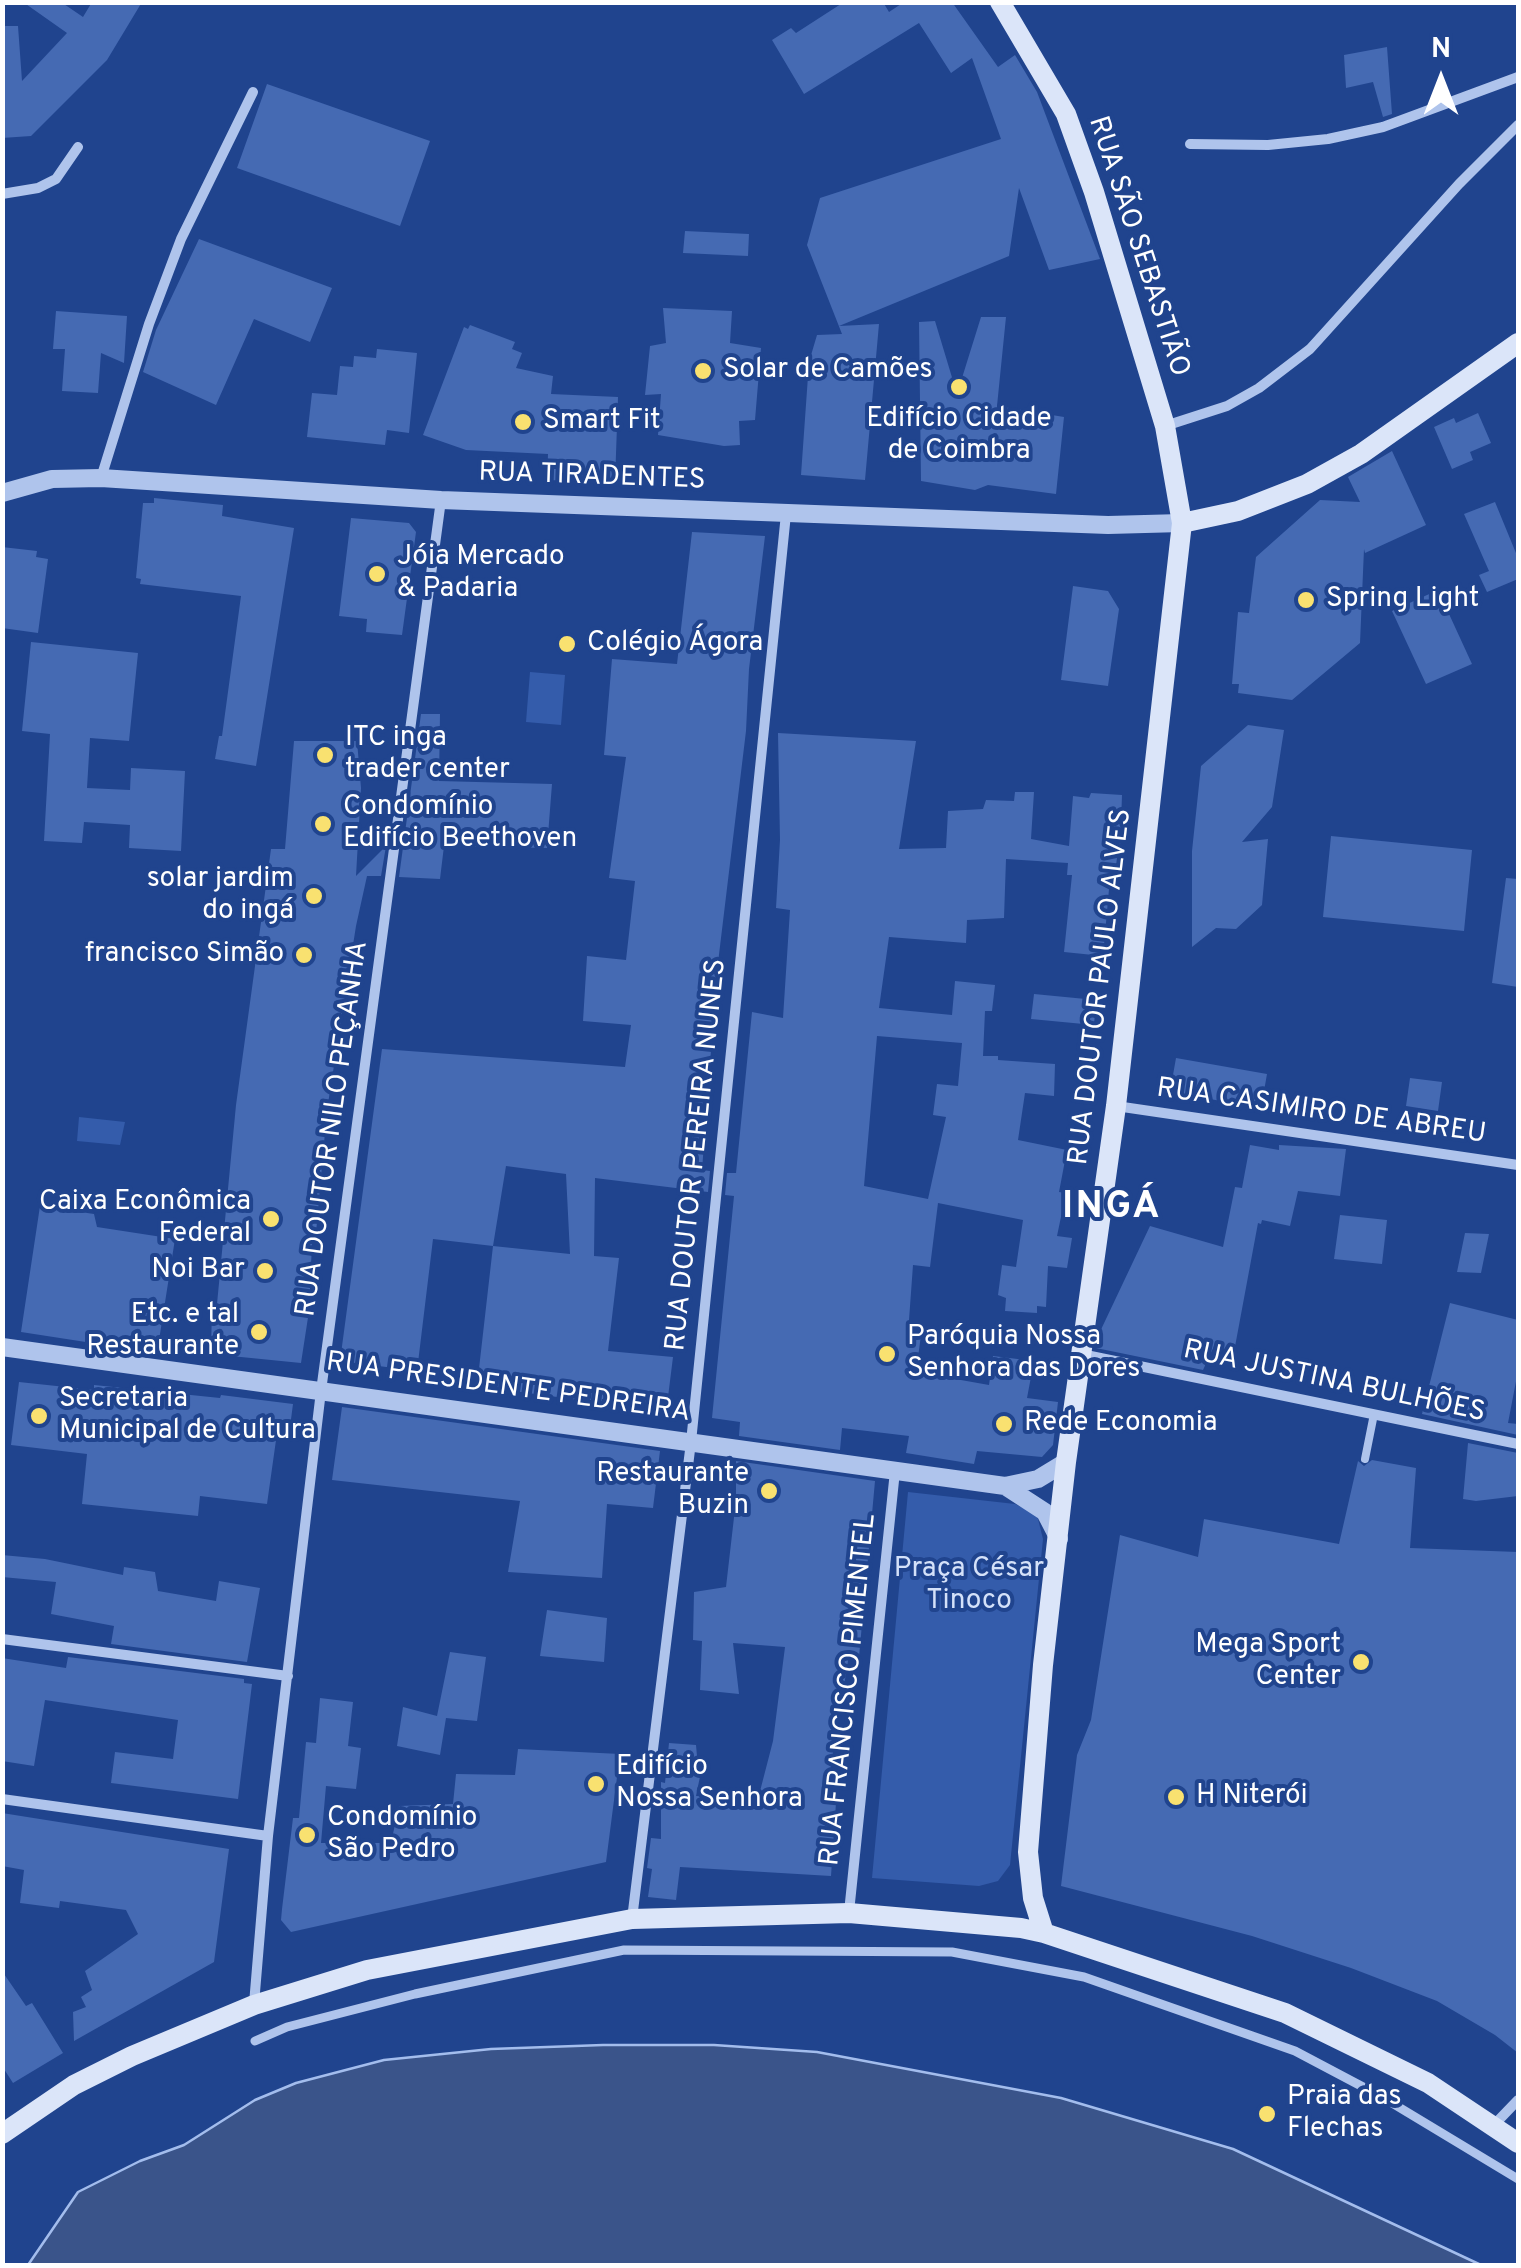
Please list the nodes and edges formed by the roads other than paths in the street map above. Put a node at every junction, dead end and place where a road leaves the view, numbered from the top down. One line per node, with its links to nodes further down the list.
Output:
1 (1000, 2): 9 (main road, RUA SÃO SEBASTIÃO)
2 (1518, 77): 5 (street)
3 (253, 92): 10 (street)
4 (1518, 125): 9 (street)
5 (1190, 144)
6 (78, 148): 7 (street)
7 (2, 194)
8 (1518, 343): 14 (main road)
9 (1165, 426): 14 (main road, RUA SÃO SEBASTIÃO)
10 (101, 478): 11 (street, RUA TIRADENTES); 12 (street, RUA TIRADENTES)
11 (2, 492)
12 (441, 500): 13 (street, RUA TIRADENTES); 19 (street, RUA DOUTOR NILO PEÇANHA)
13 (786, 514): 14 (street, RUA TIRADENTES); 21 (street, RUA DOUTOR PEREIRA NUNES)
14 (1182, 523): 15 (main road, RUA DOUTOR PAULO ALVES)
15 (1116, 1106): 16 (street, RUA CASIMIRO DE ABREU); 18 (main road, RUA DOUTOR PAULO ALVES)
16 (1518, 1166)
17 (2, 1347): 19 (street, RUA PRESIDENTE PEDREIRA)
18 (1081, 1354): 20 (street, RUA JUSTINA BULHÕES); 24 (main road, RUA DOUTOR PAULO ALVES)
19 (321, 1391): 21 (street, RUA PRESIDENTE PEDREIRA); 29 (street, RUA DOUTOR NILO PEÇANHA)
20 (1374, 1414): 22 (street, RUA JUSTINA BULHÕES); 23 (lane)
21 (691, 1442): 25 (street, RUA PRESIDENTE PEDREIRA); 33 (street, RUA DOUTOR PEREIRA NUNES)
22 (1518, 1444)
23 (1365, 1459)
24 (1066, 1462): 26 (street, RUA PRESIDENTE PEDREIRA); 27 (main road, RUA DOUTOR PAULO ALVES)
25 (895, 1471): 26 (street, RUA PRESIDENTE PEDREIRA); 32 (street, RUA FRANCISCO PIMENTEL)
26 (1005, 1486): 27 (street, RUA PRESIDENTE PEDREIRA)
27 (1060, 1539): 34 (main road, RUA DOUTOR PAULO ALVES)
28 (2, 1640): 29 (street)
29 (288, 1676): 31 (street, RUA DOUTOR NILO PEÇANHA)
30 (2, 1799): 31 (street)
31 (268, 1836): 35 (street, RUA DOUTOR NILO PEÇANHA)
32 (849, 1914): 33 (main road); 34 (main road)
33 (632, 1919): 35 (main road)
34 (1044, 1933): 38 (main road)
35 (254, 2005): 39 (main road)
36 (255, 2041): 41 (street)
37 (1518, 2100): 38 (street)
38 (1492, 2126): 40 (main road)
39 (2, 2134)
40 (1518, 2143)
41 (1518, 2179)

